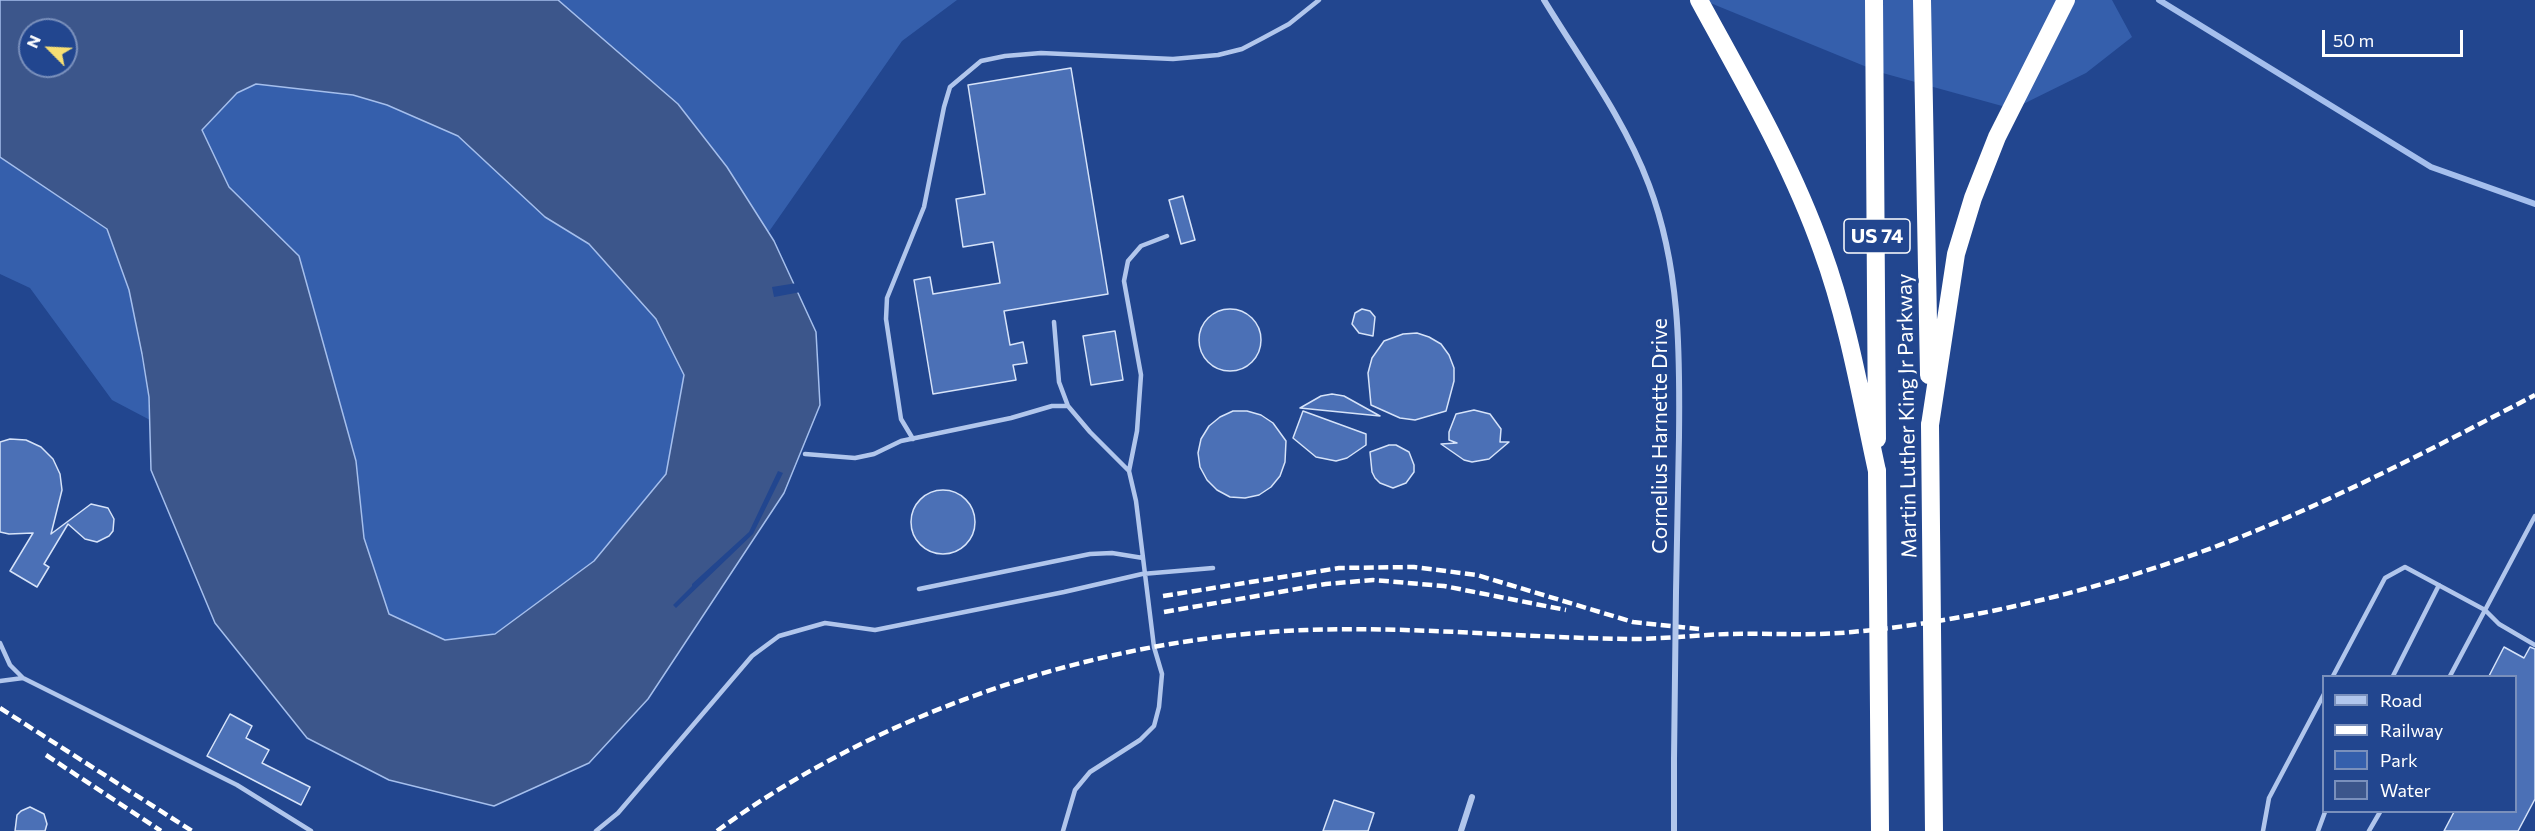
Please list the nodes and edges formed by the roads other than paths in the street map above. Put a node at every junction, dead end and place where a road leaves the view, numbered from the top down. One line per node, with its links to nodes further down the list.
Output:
1 (1319, 0): 11 (lane)
2 (1544, 0): 37 (street, Cornelius Harnette Drive, bridge)
3 (1699, 0): 14 (highway)
4 (1874, 0): 14 (highway, Martin Luther King Jr Parkway / US 74)
5 (1922, 0): 10 (highway, Martin Luther King Jr Parkway / US 74)
6 (2066, 0): 10 (highway)
7 (1167, 236): 13 (lane)
8 (1054, 322): 9 (lane)
9 (1068, 406): 11 (lane); 13 (lane)
10 (1930, 425): 39 (highway, Martin Luther King Jr Parkway / US 74, bridge)
11 (913, 439): 12 (lane)
12 (805, 454)
13 (1129, 471): 16 (lane)
14 (1877, 471): 38 (highway, Martin Luther King Jr Parkway / US 74, bridge)
15 (2535, 516): 21 (lane)
16 (1143, 558): 18 (lane); 20 (lane)
17 (1213, 568): 18 (lane)
18 (1146, 574): 34 (lane); 35 (lane)
19 (2439, 585): 21 (lane); 24 (lane); 25 (lane)
20 (919, 589)
21 (2485, 610): 23 (lane); 26 (lane)
22 (0, 643): 27 (lane)
23 (2535, 645)
24 (2334, 675)
25 (2394, 675)
26 (2451, 675)
27 (23, 678): 28 (lane); 33 (lane)
28 (0, 681)
29 (2322, 698): 40 (lane)
30 (1472, 797): 36 (street)
31 (2325, 813): 41 (lane)
32 (2379, 813): 42 (lane)
33 (311, 831)
34 (596, 831)
35 (1063, 831)
36 (1461, 831)
37 (1674, 831)
38 (1880, 831)
39 (1934, 831)
40 (2263, 831)
41 (2318, 831)
42 (2369, 831)

